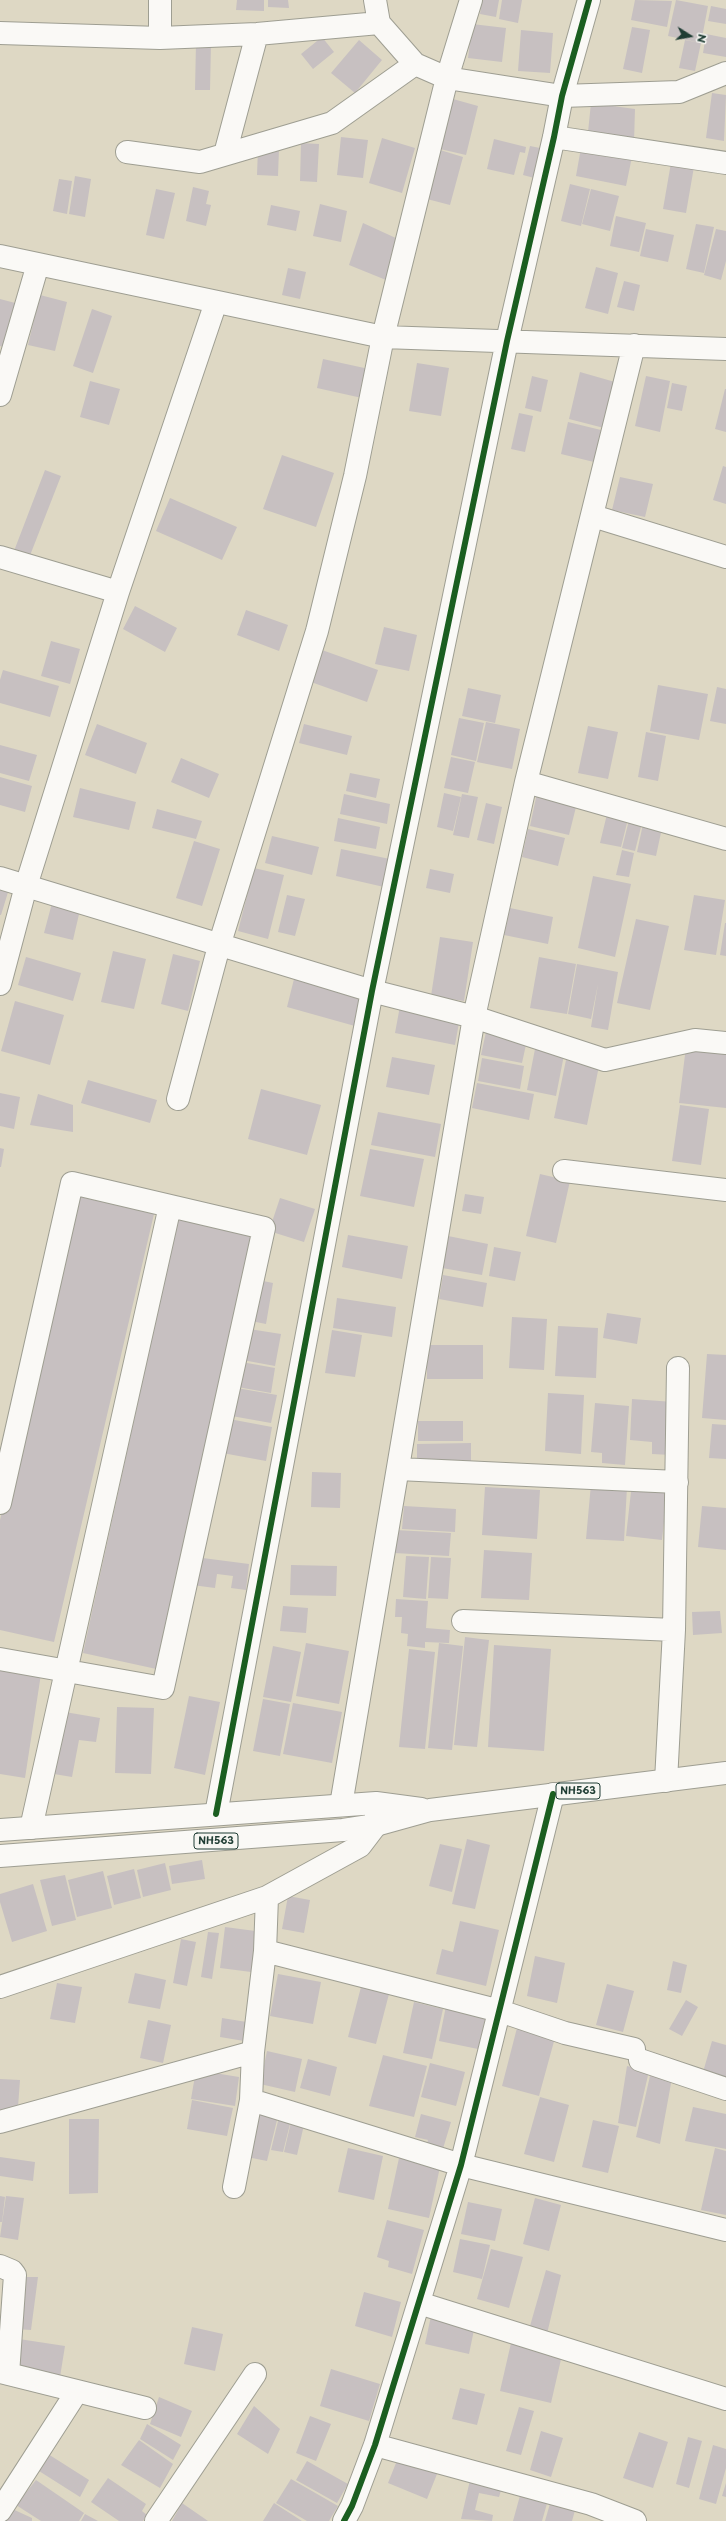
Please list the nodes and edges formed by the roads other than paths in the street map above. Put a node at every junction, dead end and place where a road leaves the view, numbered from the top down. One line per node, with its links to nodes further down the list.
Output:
1 (160, 0): 8 (main road)
2 (375, 0): 5 (main road)
3 (471, 0): 11 (main road)
4 (589, 0): 12 (main road)
5 (379, 23): 7 (main road); 9 (main road)
6 (0, 33): 8 (main road)
7 (257, 34): 8 (main road); 15 (main road)
8 (160, 38)
9 (414, 64): 11 (main road); 15 (main road)
10 (726, 73): 12 (main road)
11 (447, 78): 12 (main road); 20 (main road)
12 (562, 96): 13 (main road)
13 (554, 137): 16 (main road); 21 (main road)
14 (126, 152): 15 (main road)
15 (225, 154)
16 (726, 163)
17 (0, 256): 18 (main road)
18 (38, 264): 19 (main road); 24 (main road)
19 (216, 302): 20 (main road); 28 (main road)
20 (383, 337): 21 (main road); 33 (main road)
21 (507, 341): 22 (main road); 35 (main road)
22 (634, 345): 23 (main road); 25 (main road)
23 (726, 349)
24 (0, 395)
25 (593, 516): 27 (main road); 29 (main road)
26 (0, 557): 28 (main road)
27 (726, 557)
28 (118, 592): 32 (main road)
29 (526, 782): 30 (main road); 36 (main road)
30 (726, 839)
31 (0, 878): 32 (main road)
32 (26, 886): 33 (main road); 34 (main road)
33 (219, 946): 35 (main road); 38 (main road)
34 (0, 984)
35 (372, 991): 36 (main road); 56 (main road)
36 (474, 1017): 37 (main road); 43 (main road)
37 (726, 1043)
38 (178, 1099)
39 (564, 1170): 40 (main road)
40 (726, 1189)
41 (170, 1206): 45 (main road); 49 (main road); 49 (main road)
42 (678, 1368): 44 (main road)
43 (398, 1470): 44 (main road); 54 (main road)
44 (677, 1482): 47 (main road)
45 (0, 1503)
46 (463, 1621): 47 (main road)
47 (674, 1630): 51 (main road)
48 (0, 1659): 49 (main road)
49 (67, 1671): 58 (main road)
50 (726, 1773): 51 (main road, NH563)
51 (666, 1781): 52 (main road, NH563)
52 (553, 1794): 55 (main road, NH563); 64 (main road)
53 (376, 1803): 54 (main road, NH563); 55 (main road, NH563); 57 (main road)
54 (341, 1805): 56 (main road, NH563)
55 (430, 1810): 57 (main road, NH563)
56 (216, 1814): 58 (main road, NH563)
57 (376, 1825): 60 (main road, NH563); 61 (main road)
58 (31, 1828): 59 (main road, NH563)
59 (0, 1830)
60 (0, 1856)
61 (268, 1897): 62 (main road); 63 (main road)
62 (265, 1951): 64 (main road); 65 (main road)
63 (0, 1987)
64 (500, 2011): 66 (main road); 69 (main road)
65 (253, 2052): 67 (main road); 68 (main road)
66 (726, 2089)
67 (251, 2100): 69 (main road); 70 (main road)
68 (0, 2122)
69 (461, 2165): 71 (main road); 73 (main road)
70 (234, 2187)
71 (726, 2230)
72 (0, 2266): 74 (main road)
73 (419, 2303): 77 (main road); 79 (main road)
74 (4, 2373): 76 (main road)
75 (255, 2374): 82 (main road)
76 (76, 2393): 78 (main road); 80 (main road)
77 (726, 2399)
78 (145, 2408)
79 (375, 2445): 81 (main road); 83 (main road)
80 (0, 2510)
81 (588, 2513): 84 (main road)
82 (156, 2521)
83 (344, 2521)
84 (635, 2521)

